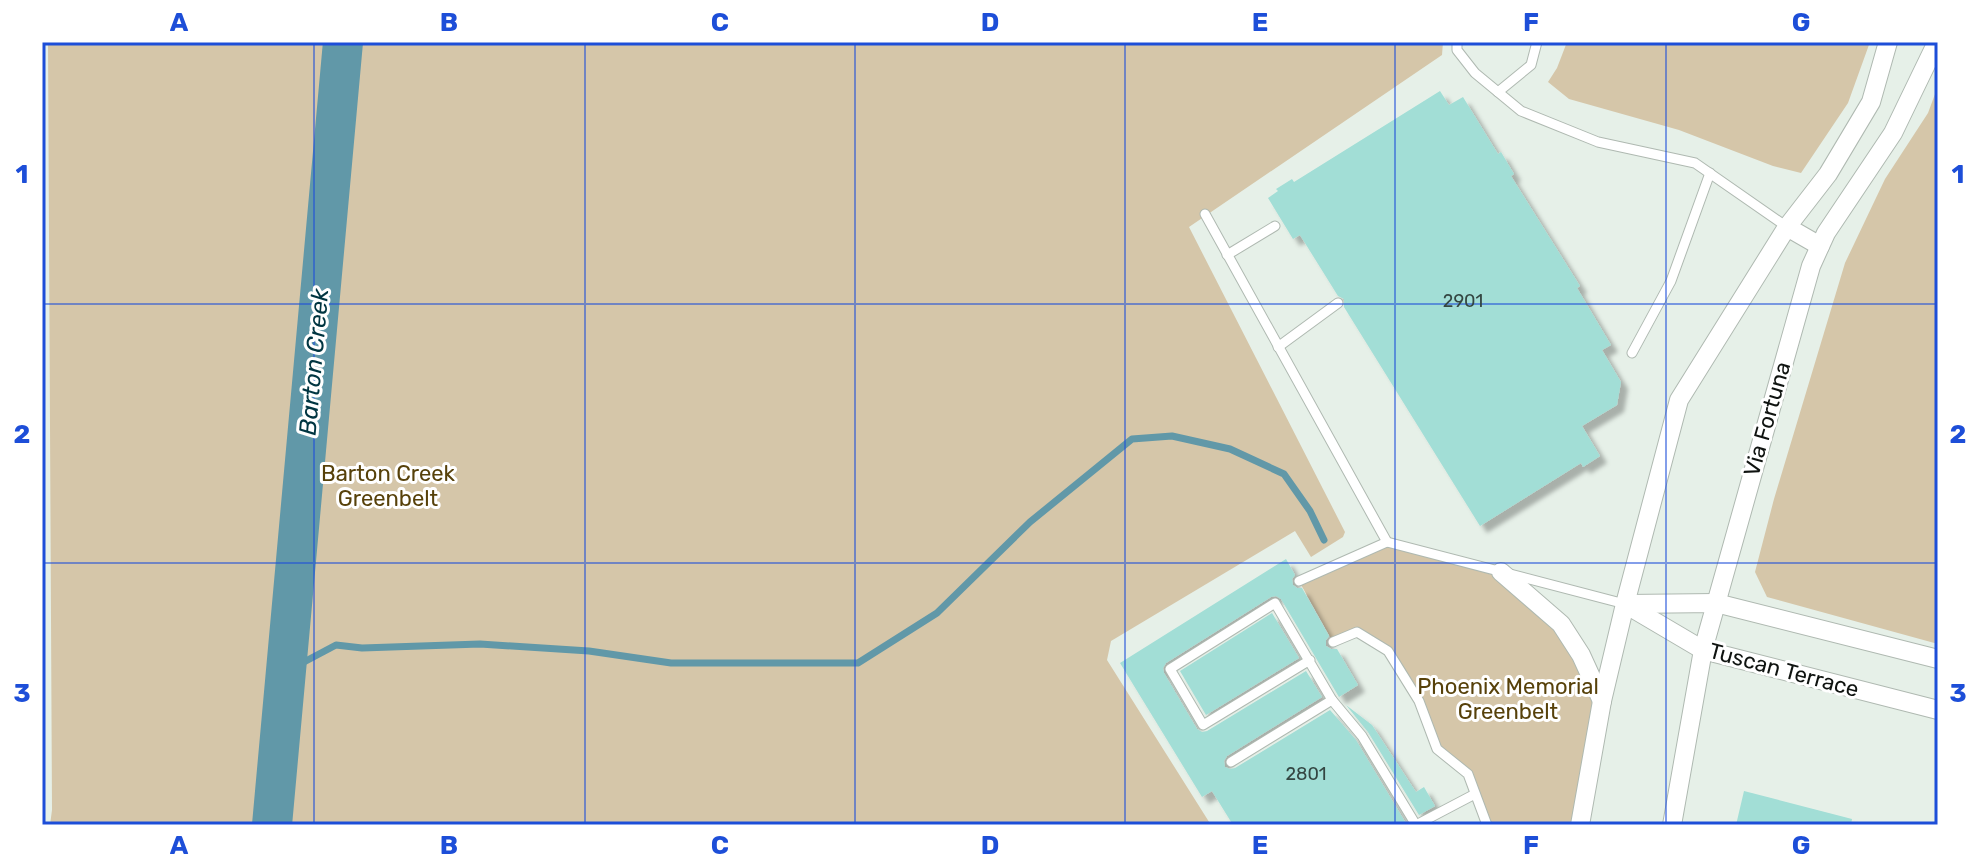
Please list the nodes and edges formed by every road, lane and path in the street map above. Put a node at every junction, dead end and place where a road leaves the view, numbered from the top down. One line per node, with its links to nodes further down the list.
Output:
1 (1457, 42): 5 (lane)
2 (1537, 42): 5 (lane)
3 (1888, 42): 9 (street)
4 (1937, 42): 10 (street, Via Fortuna)
5 (1498, 92): 6 (lane)
6 (1710, 173): 9 (lane); 14 (lane)
7 (1205, 214): 11 (lane)
8 (1275, 226): 11 (lane)
9 (1787, 227): 10 (street); 19 (street)
10 (1820, 246): 18 (street, Via Fortuna)
11 (1227, 255): 13 (lane)
12 (1338, 303): 13 (lane)
13 (1278, 347): 15 (lane)
14 (1632, 353)
15 (1387, 542): 16 (lane); 17 (lane)
16 (1501, 572): 19 (lane); 25 (street)
17 (1299, 581)
18 (1716, 603): 19 (street); 21 (street, Via Fortuna); 22 (street)
19 (1625, 604): 21 (street, Tuscan Terrace); 25 (street)
20 (1333, 642): 28 (lane)
21 (1703, 650): 26 (street, Tuscan Terrace); 32 (street, Via Fortuna)
22 (1938, 659)
23 (1310, 660): 23 (lane); 24 (lane)
24 (1332, 700): 27 (lane); 29 (lane)
25 (1602, 701): 31 (street)
26 (1938, 710)
27 (1231, 762)
28 (1475, 794): 29 (lane); 30 (lane)
29 (1416, 825)
30 (1487, 825)
31 (1580, 825)
32 (1672, 825)

